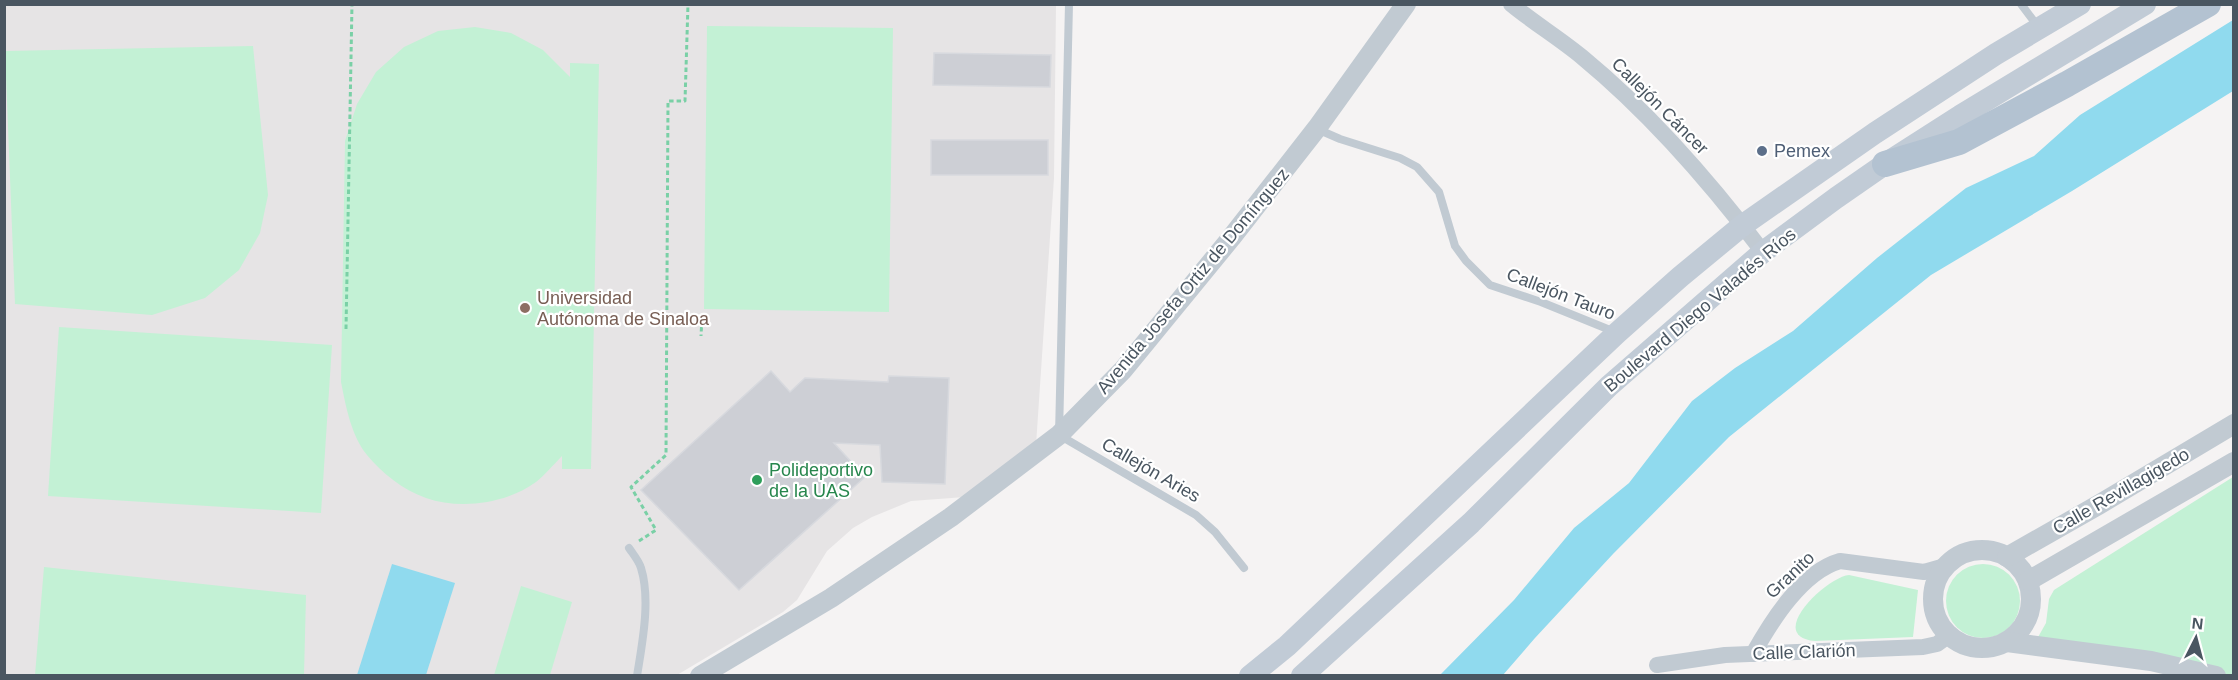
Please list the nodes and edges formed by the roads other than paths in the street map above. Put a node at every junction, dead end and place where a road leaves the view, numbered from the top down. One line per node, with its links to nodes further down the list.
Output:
1 (1068, 4): 15 (lane)
2 (1511, 4): 11 (street, Callejón Cáncer)
3 (2021, 4): 8 (lane)
4 (2080, 4): 8 (main road, Boulevard Diego Valadés Ríos)
5 (2145, 4): 10 (main road, Boulevard Diego Valadés Ríos)
6 (2208, 4): 10 (main road)
7 (1397, 8): 9 (street, Avenida Josefa Ortiz de Domínguez)
8 (2039, 29): 11 (main road, Boulevard Diego Valadés Ríos)
9 (1317, 128): 13 (lane, Callejón Tauro); 15 (street, Avenida Josefa Ortiz de Domínguez)
10 (1885, 164): 12 (main road, Boulevard Diego Valadés Ríos)
11 (1743, 225): 12 (street, Callejón Cáncer); 13 (main road, Boulevard Diego Valadés Ríos)
12 (1763, 252): 29 (main road, Boulevard Diego Valadés Ríos)
13 (1617, 333): 28 (main road, Boulevard Diego Valadés Ríos)
14 (2234, 424): 18 (street, Calle Revillagigedo)
15 (1059, 435): 20 (lane, Callejón Aries); 27 (street, Avenida Josefa Ortiz de Domínguez)
16 (2234, 462): 21 (street, Calle Revillagigedo)
17 (629, 548): 26 (lane)
18 (2007, 557): 19 (street); 21 (street)
19 (1945, 566): 22 (street); 24 (street, Granito)
20 (1244, 568)
21 (2028, 581): 23 (street)
22 (1948, 636): 23 (street); 24 (street, Calle Clarión)
23 (2007, 642): 30 (street)
24 (1753, 654): 25 (street, Calle Clarión)
25 (1657, 665)
26 (637, 675)
27 (700, 675)
28 (1250, 675)
29 (1302, 675)
30 (2216, 675)

